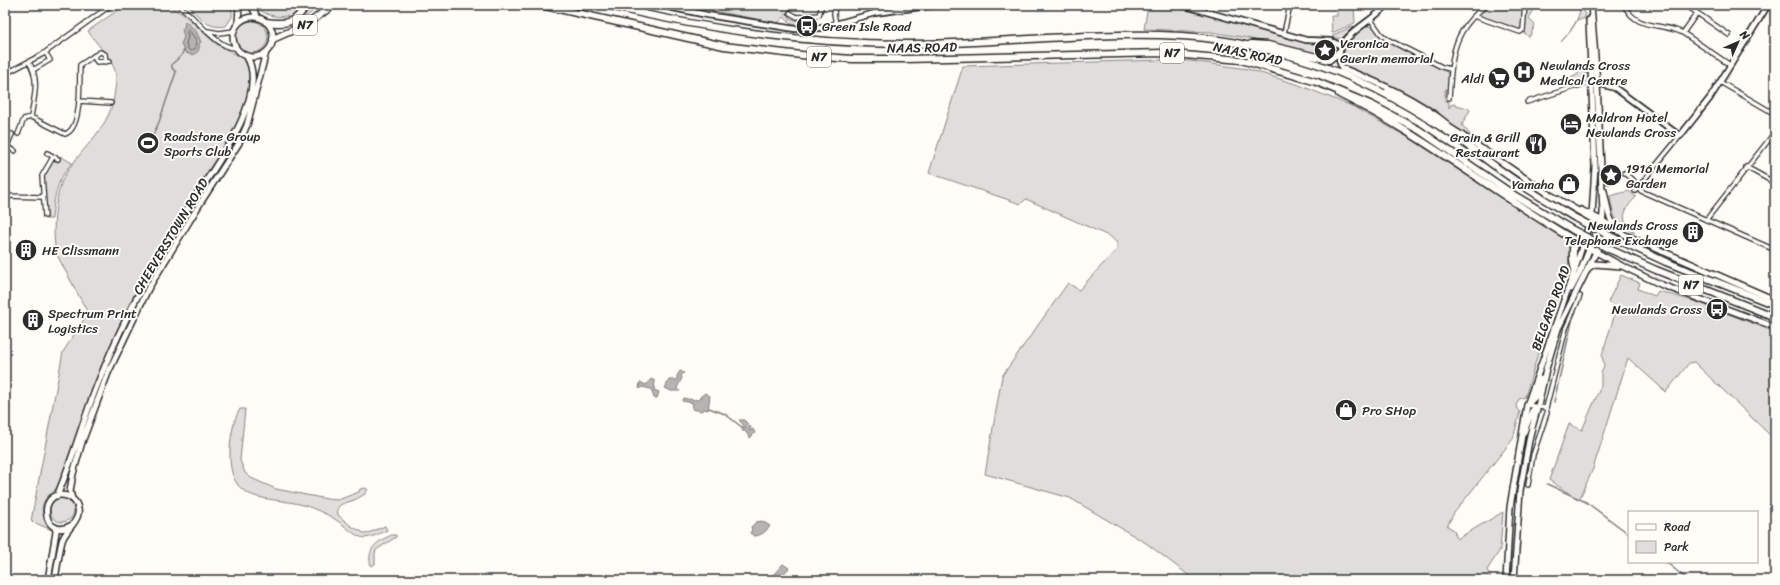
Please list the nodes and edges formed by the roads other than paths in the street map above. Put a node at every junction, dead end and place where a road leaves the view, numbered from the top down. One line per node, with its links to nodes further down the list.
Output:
1 (111, 5): 43 (street)
2 (178, 5): 30 (street)
3 (239, 5): 28 (main road)
4 (251, 5): 25 (main road)
5 (306, 5): 27 (highway, N7)
6 (333, 5): 35 (highway, N7)
7 (541, 5): 50 (highway, NAAS ROAD / N7)
8 (605, 5): 36 (highway, NAAS ROAD / N7)
9 (659, 5): 29 (street)
10 (822, 5): 22 (street)
11 (835, 5): 29 (street)
12 (935, 5): 29 (street)
13 (1182, 5): 32 (street)
14 (1290, 5): 32 (street)
15 (1386, 5): 26 (street)
16 (1487, 5): 24 (street)
17 (1525, 5): 24 (street)
18 (1589, 5): 52 (main road)
19 (1624, 5): 33 (street)
20 (1768, 5): 44 (street)
21 (1690, 8): 23 (street)
22 (790, 13)
23 (1697, 13): 33 (street); 34 (street)
24 (1474, 16): 47 (street)
25 (258, 18): 27 (main road); 28 (main road)
26 (1371, 20): 38 (street); 47 (street)
27 (266, 22): 35 (main road)
28 (237, 24): 31 (main road)
29 (836, 24)
30 (207, 31): 31 (street); 37 (street)
31 (234, 31): 37 (main road)
32 (1284, 33): 38 (street)
33 (1683, 33): 44 (street)
34 (1729, 35)
35 (273, 39): 39 (main road)
36 (1243, 44): 38 (highway); 45 (highway, NAAS ROAD / N7)
37 (236, 48): 42 (main road)
38 (1340, 49): 46 (street)
39 (266, 52): 42 (main road); 105 (main road, CHEEVERSTOWN ROAD)
40 (47, 55): 48 (street)
41 (93, 56): 41 (street); 54 (street)
42 (247, 57): 104 (main road, CHEEVERSTOWN ROAD)
43 (29, 62): 48 (street); 49 (street)
44 (1730, 65): 51 (street)
45 (1319, 66): 62 (highway); 95 (highway, NAAS ROAD / N7, bridge)
46 (1342, 68): 62 (main road)
47 (1450, 69): 53 (street)
48 (33, 70): 58 (street)
49 (5, 74)
50 (1317, 82): 85 (highway); 96 (highway, NAAS ROAD / N7, bridge)
51 (1720, 82): 57 (street); 63 (street)
52 (1594, 84): 55 (street); 63 (street); 71 (main road); 77 (main road, BELGARD ROAD)
53 (1450, 98)
54 (79, 101): 56 (street); 58 (street)
55 (1527, 102)
56 (111, 104)
57 (1775, 114)
58 (31, 117): 61 (street)
59 (1775, 132): 69 (street)
60 (12, 134): 64 (street)
61 (18, 134)
62 (1462, 136): 78 (main road)
63 (1680, 136): 73 (street)
64 (6, 149): 65 (street)
65 (15, 151)
66 (47, 153): 67 (street)
67 (53, 157): 68 (street); 76 (street)
68 (58, 159)
69 (1746, 167): 72 (street); 82 (street)
70 (1624, 173): 73 (street)
71 (1601, 180): 83 (main road, BELGARD ROAD); 84 (main road)
72 (1775, 183)
73 (1639, 187): 74 (street); 82 (street)
74 (1635, 192)
75 (5, 196): 76 (street)
76 (43, 197): 80 (street)
77 (1594, 202): 79 (main road); 81 (main road, BELGARD ROAD)
78 (1572, 208): 79 (main road); 81 (main road)
79 (1582, 210): 81 (main road)
80 (45, 216)
81 (1592, 217): 83 (main road); 86 (main road, BELGARD ROAD)
82 (1706, 220): 87 (street)
83 (1602, 225): 84 (main road); 86 (main road); 88 (main road, BELGARD ROAD)
84 (1616, 230): 93 (main road)
85 (1573, 239): 86 (highway); 90 (highway)
86 (1586, 246): 88 (main road); 90 (main road, BELGARD ROAD); 94 (main road)
87 (1775, 250)
88 (1596, 252): 89 (main road); 91 (main road, BELGARD ROAD)
89 (1622, 266): 91 (main road); 97 (main road)
90 (1575, 270): 94 (main road, BELGARD ROAD)
91 (1586, 270): 98 (main road, BELGARD ROAD)
92 (1580, 296): 101 (street, BELGARD ROAD)
93 (1775, 300)
94 (1564, 301): 99 (main road, BELGARD ROAD)
95 (1775, 305)
96 (1775, 317)
97 (1775, 327)
98 (1546, 369): 99 (main road, BELGARD ROAD); 100 (main road, BELGARD ROAD)
99 (1527, 404): 100 (street); 102 (main road, BELGARD ROAD)
100 (1538, 406): 101 (street); 102 (main road, BELGARD ROAD); 111 (main road, BELGARD ROAD)
101 (1546, 408): 103 (street, BELGARD ROAD)
102 (1520, 439): 110 (main road, BELGARD ROAD)
103 (1528, 485)
104 (57, 496): 105 (main road); 107 (main road, CHEEVERSTOWN ROAD)
105 (72, 498): 106 (main road, CHEEVERSTOWN ROAD)
106 (72, 525): 107 (main road); 109 (main road, CHEEVERSTOWN ROAD)
107 (55, 527): 108 (main road)
108 (48, 580)
109 (55, 580)
110 (1506, 580)
111 (1514, 580)

